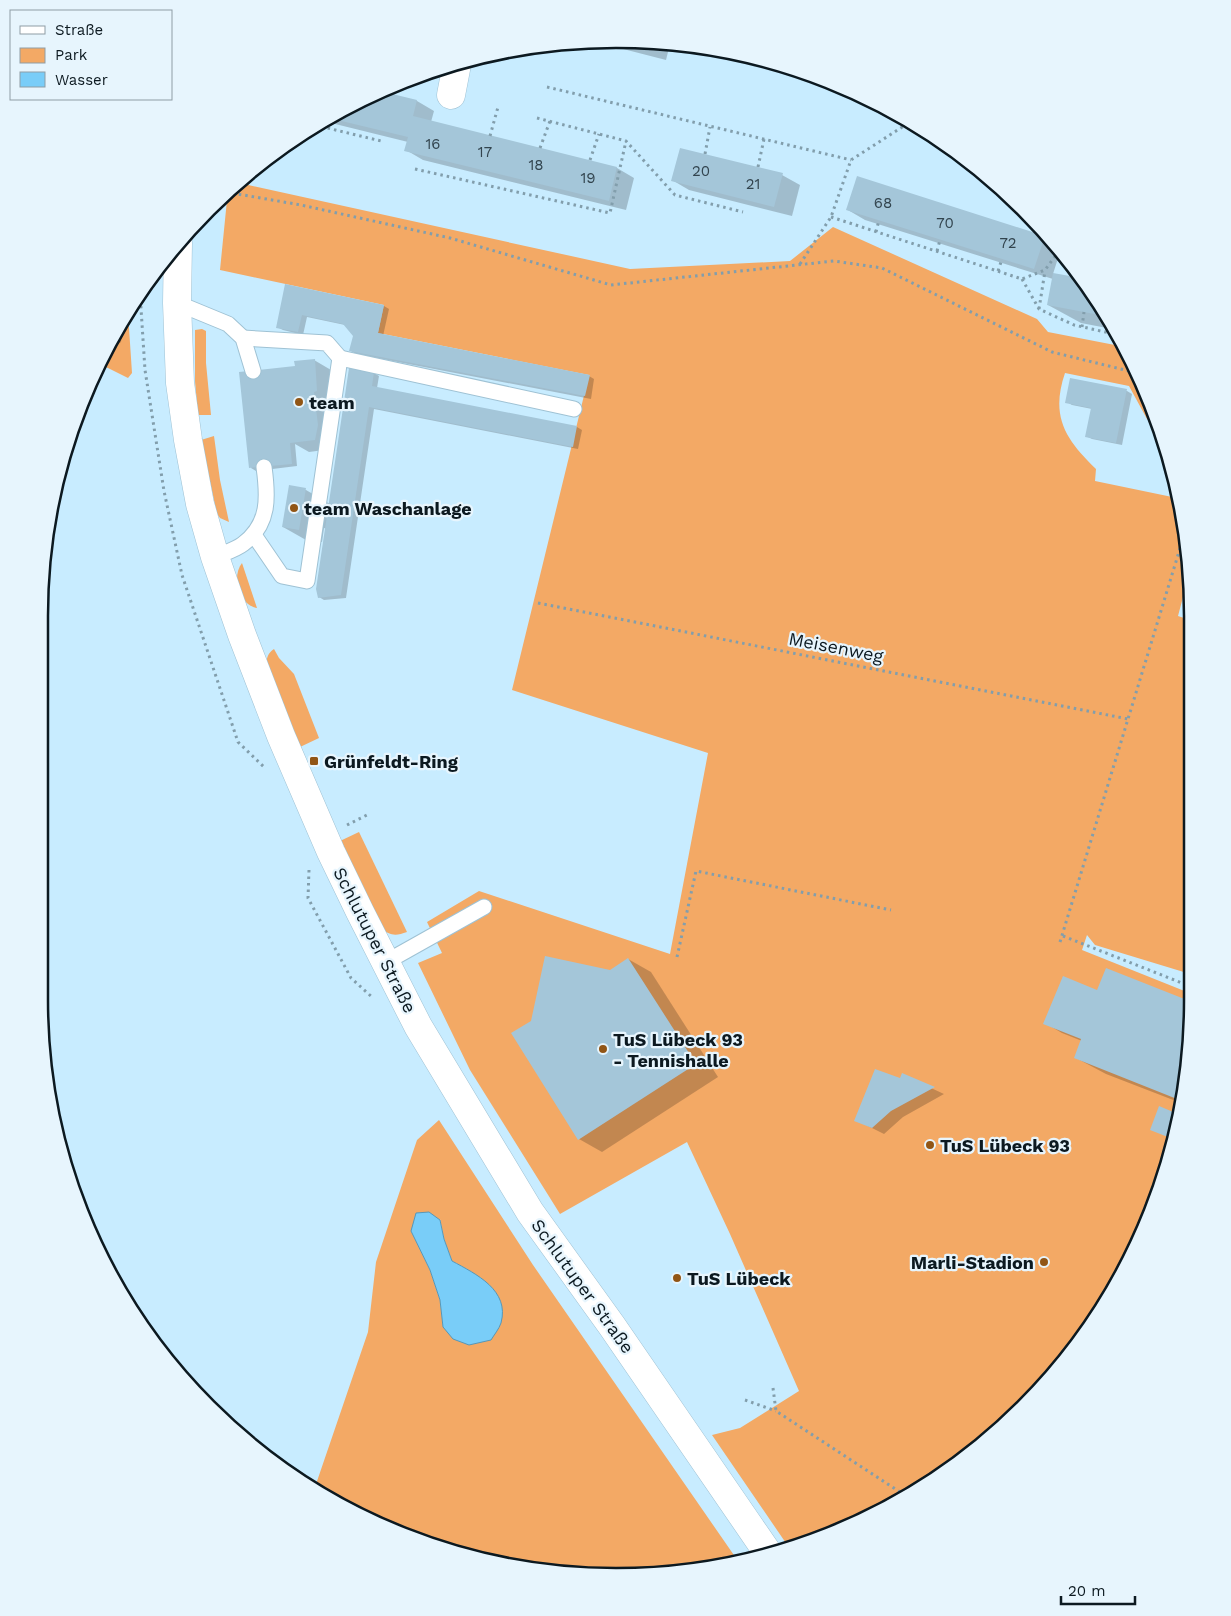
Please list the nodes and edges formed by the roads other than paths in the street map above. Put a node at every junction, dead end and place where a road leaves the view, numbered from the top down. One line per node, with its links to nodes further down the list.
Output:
1 (455, 71): 2 (main road)
2 (450, 95)
3 (178, 254): 4 (main road, Schlutuper Straße)
4 (177, 303): 5 (lane); 11 (main road, Schlutuper Straße)
5 (242, 338): 6 (lane); 7 (lane)
6 (340, 358): 8 (lane); 10 (lane)
7 (253, 371)
8 (574, 409)
9 (264, 467): 10 (lane)
10 (254, 535): 11 (lane)
11 (215, 557): 13 (main road, Schlutuper Straße)
12 (484, 907): 13 (lane)
13 (386, 962): 14 (main road, Schlutuper Straße)
14 (765, 1548)

